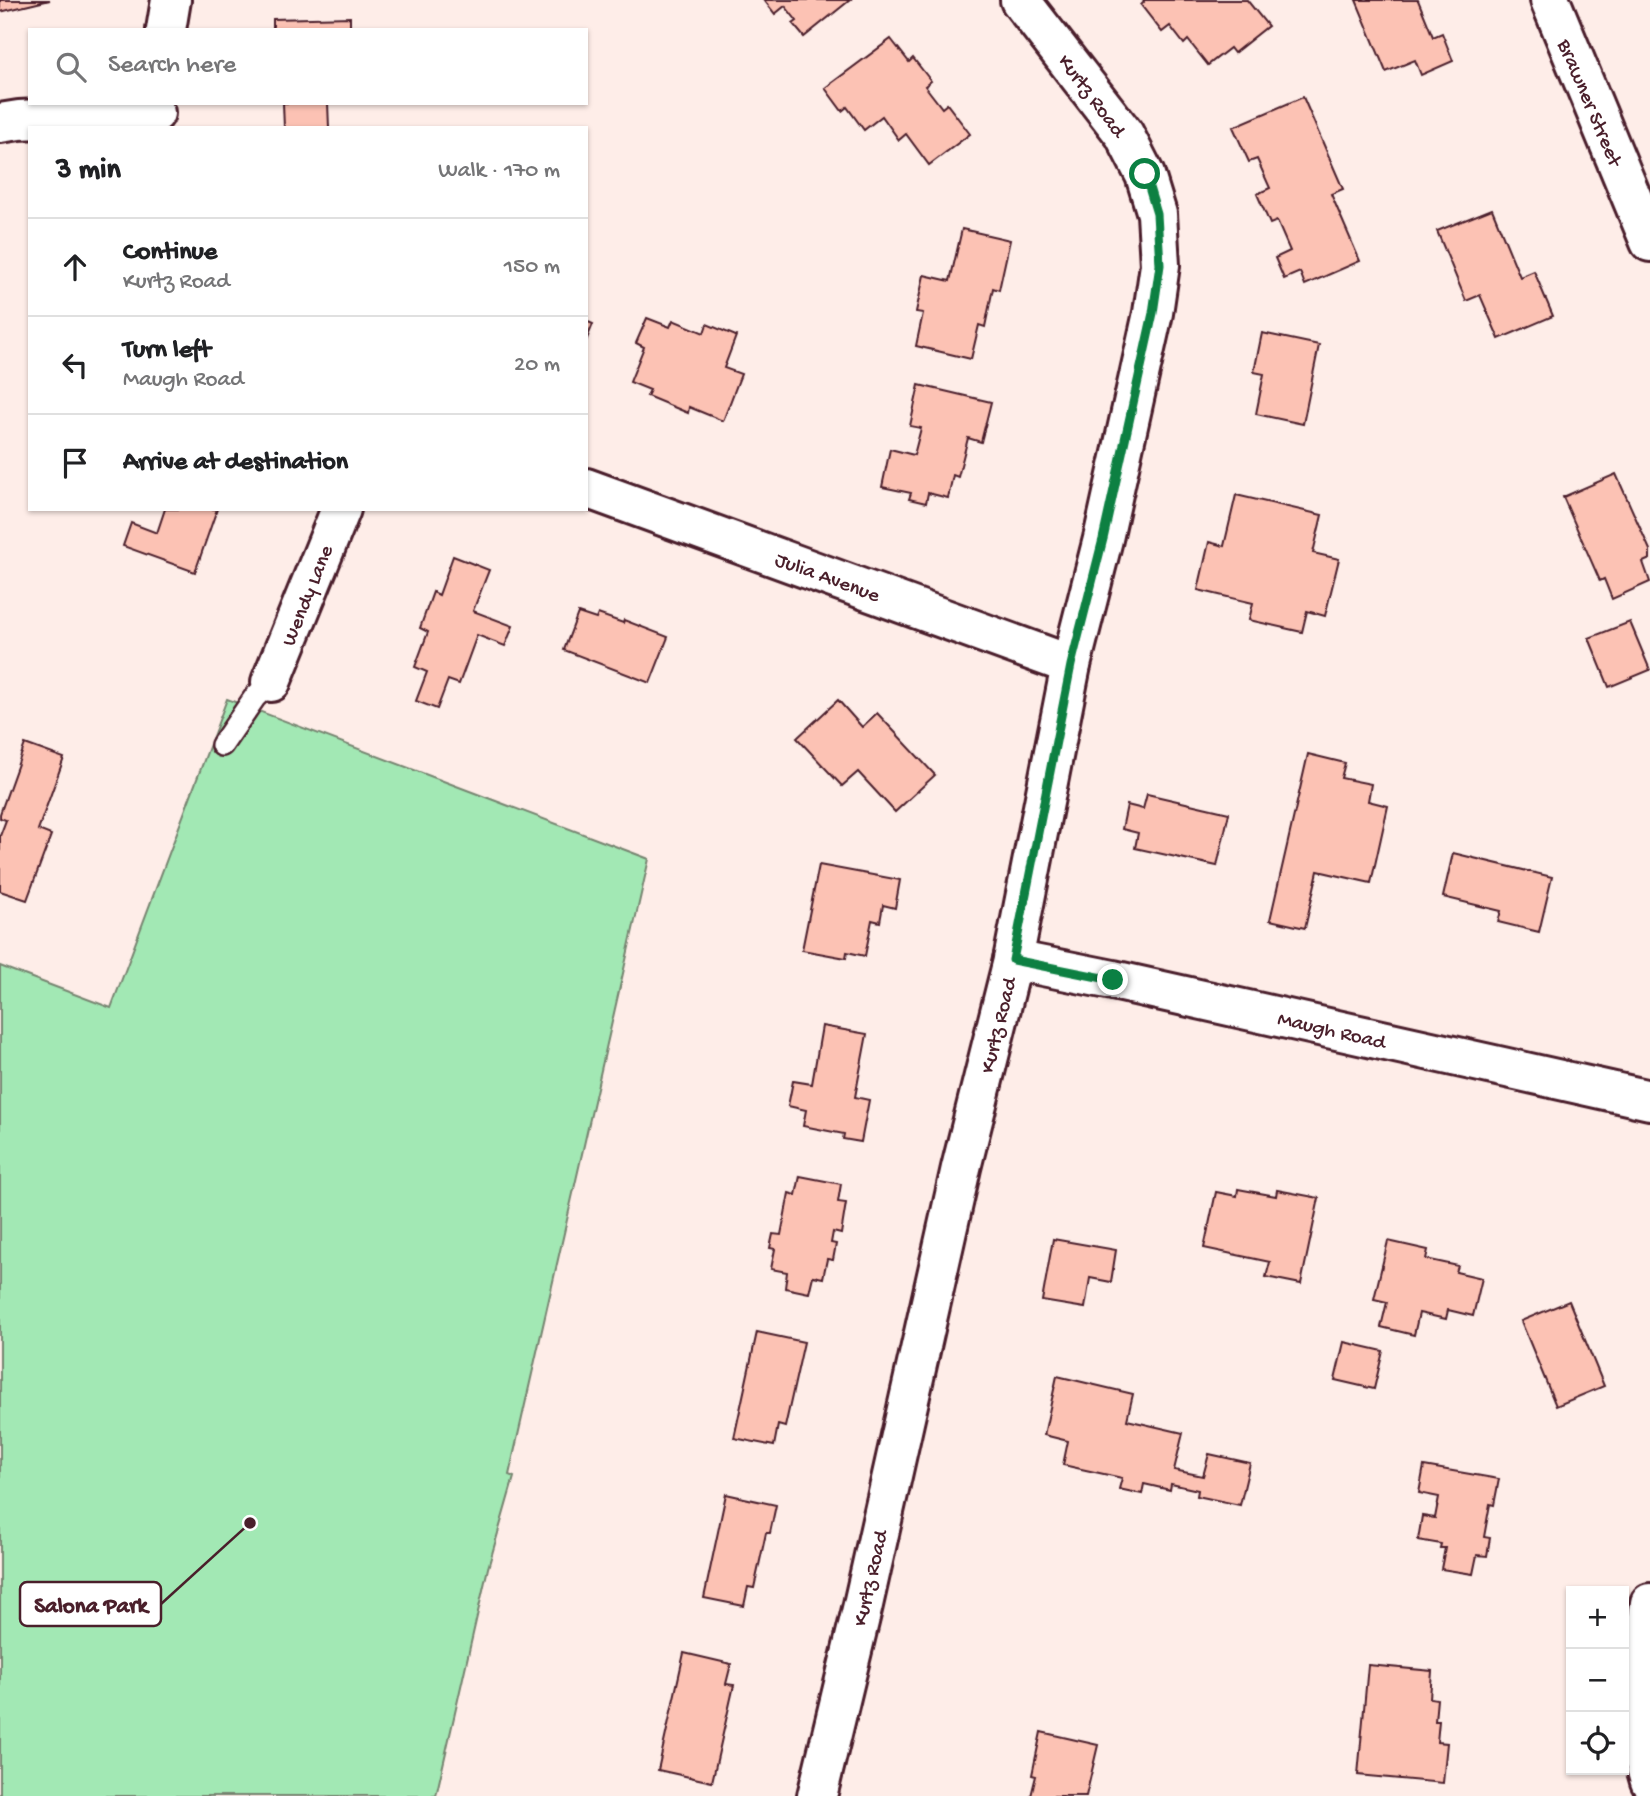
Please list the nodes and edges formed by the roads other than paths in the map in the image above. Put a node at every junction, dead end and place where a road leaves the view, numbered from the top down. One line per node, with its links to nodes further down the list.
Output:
1 (171, 0): 4 (street)
2 (1020, 0): 10 (street, Kurtz Road)
3 (1550, 0): 7 (street, Brawner Street)
4 (166, 28)
5 (156, 115): 6 (street)
6 (0, 123)
7 (1650, 242)
8 (588, 489): 10 (street, Julia Avenue)
9 (340, 511): 11 (street, Wendy Lane)
10 (1071, 665): 13 (street, Kurtz Road)
11 (271, 682): 12 (lane)
12 (222, 745)
13 (1013, 960): 14 (street, Maugh Road); 17 (street, Kurtz Road)
14 (1650, 1100)
15 (1650, 1603): 16 (street)
16 (1650, 1781)
17 (817, 1796)

